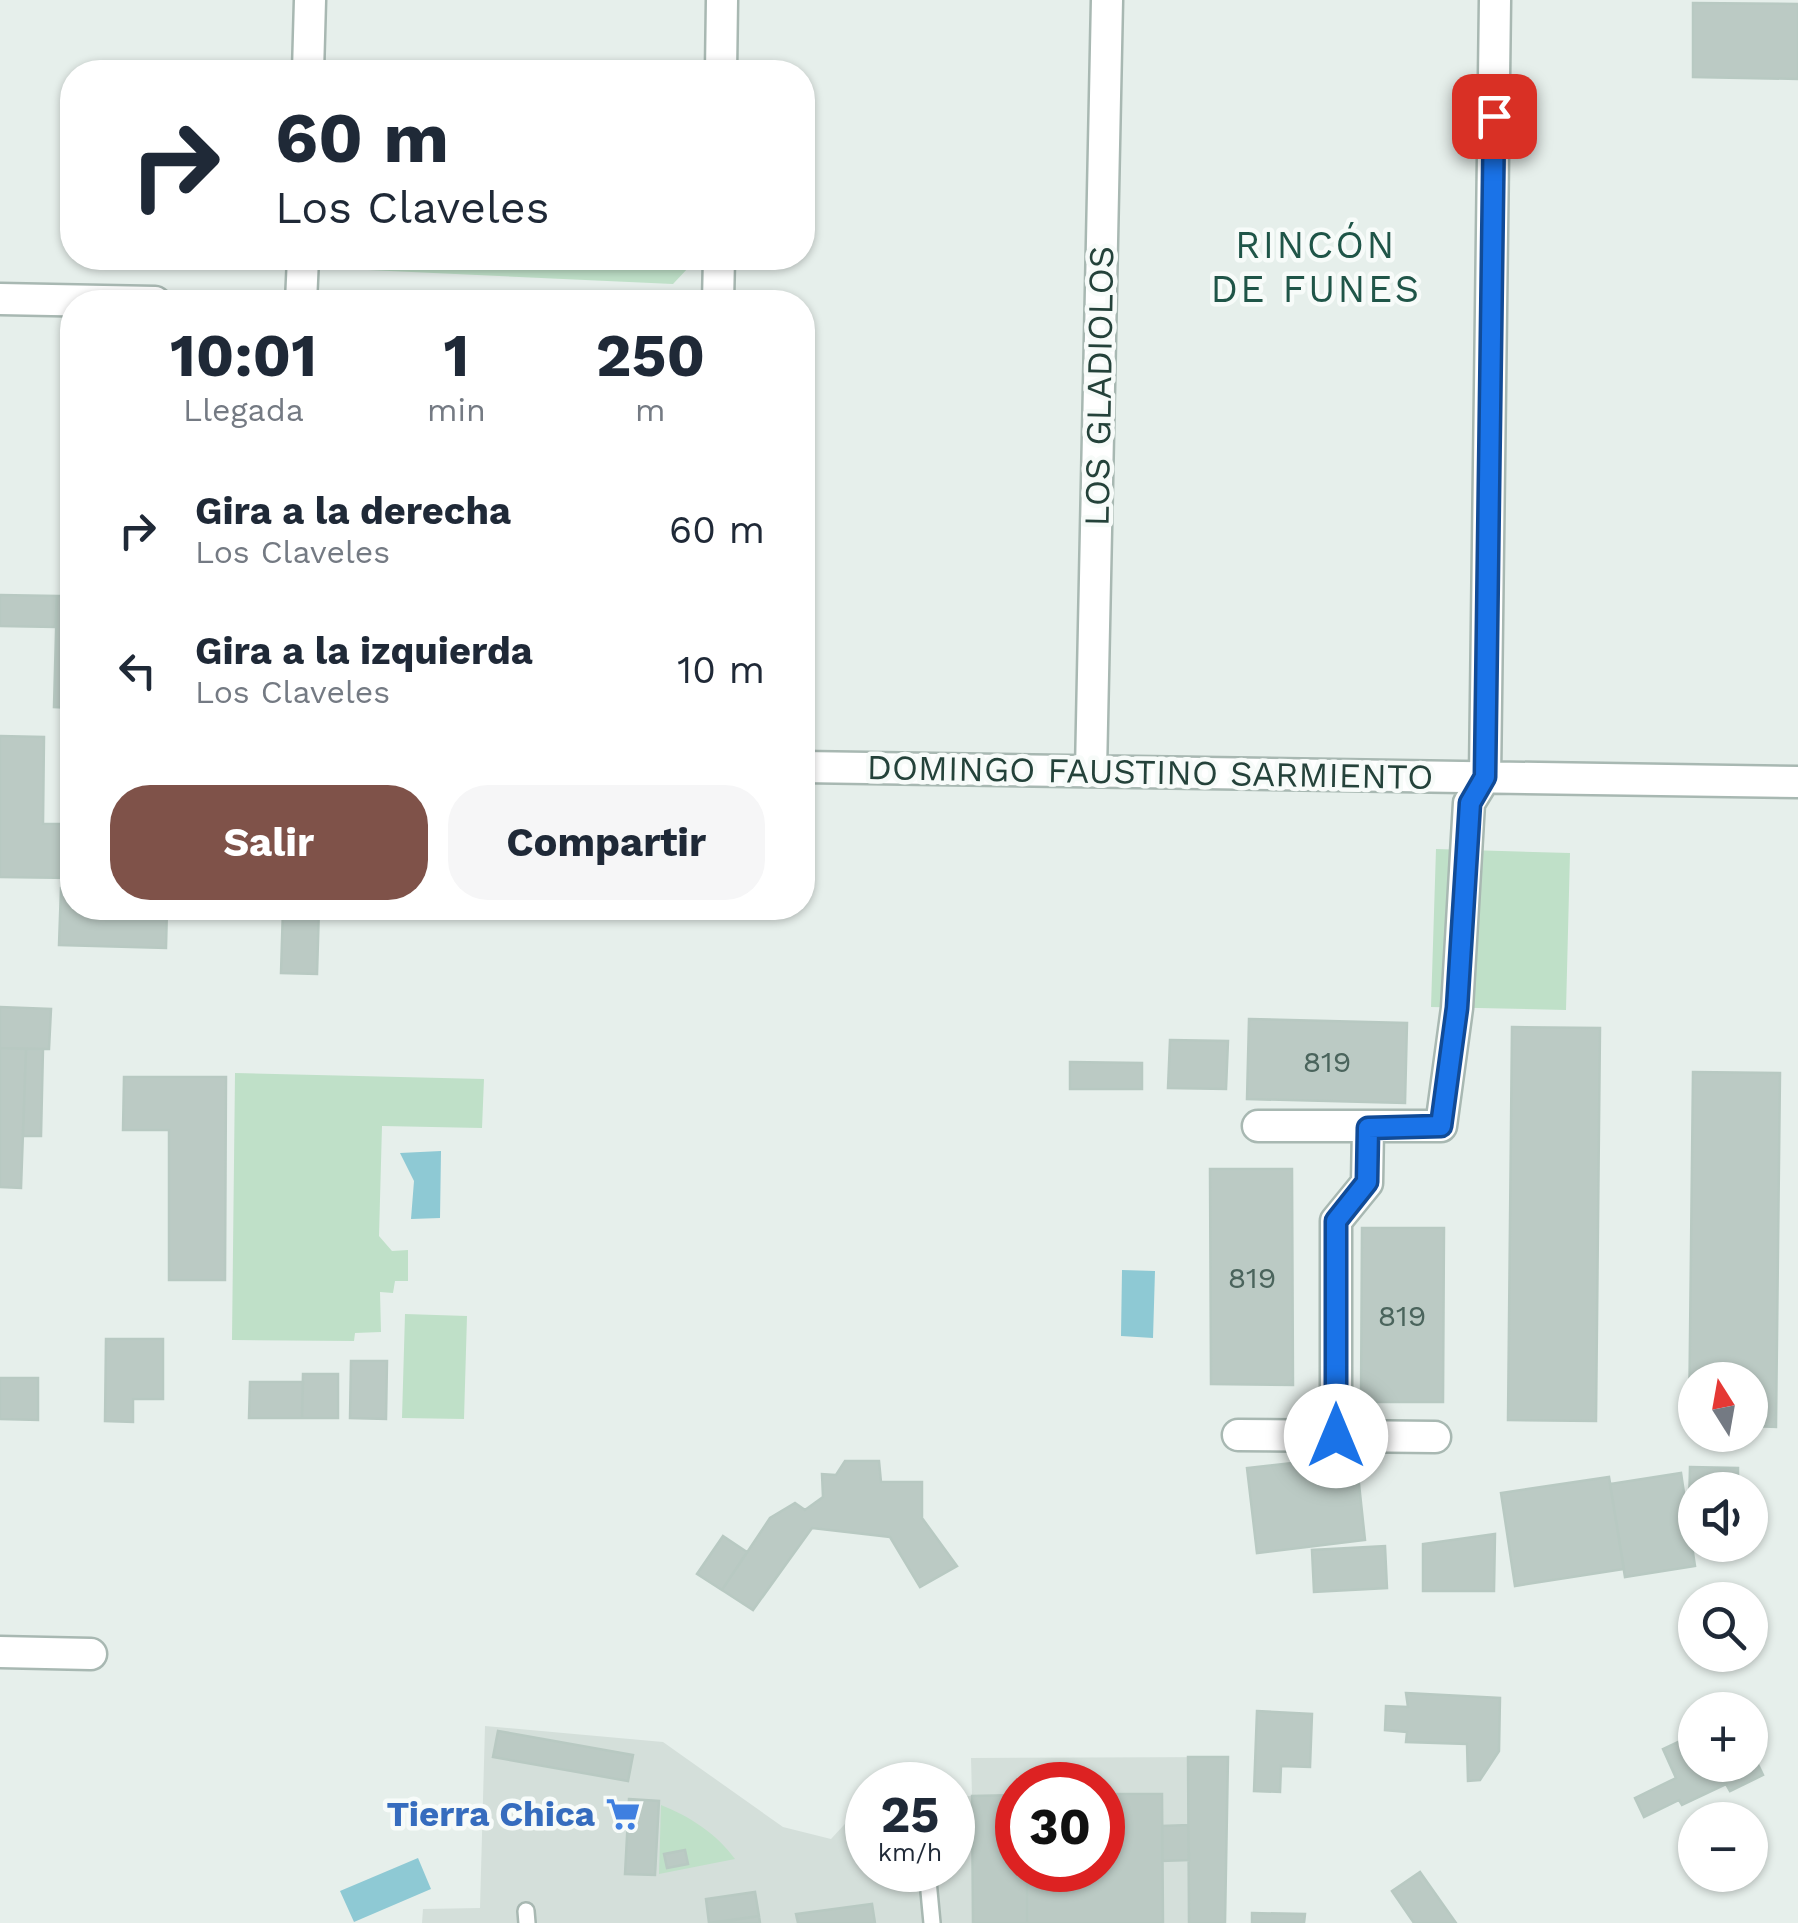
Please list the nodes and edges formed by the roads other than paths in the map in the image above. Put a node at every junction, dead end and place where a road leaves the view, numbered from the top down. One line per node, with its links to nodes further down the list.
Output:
1 (310, 0): 5 (street)
2 (722, 0): 6 (street)
3 (1107, 0): 10 (street, LOS GLADIOLOS)
4 (1496, 0): 11 (street)
5 (308, 60)
6 (721, 60)
7 (0, 299): 8 (street)
8 (60, 300)
9 (815, 767): 10 (street, DOMINGO FAUSTINO SARMIENTO)
10 (1091, 771): 11 (street, DOMINGO FAUSTINO SARMIENTO)
11 (1485, 777): 12 (street, DOMINGO FAUSTINO SARMIENTO); 14 (street)
12 (1798, 782)
13 (1258, 1126): 14 (street)
14 (1368, 1128): 16 (street)
15 (1238, 1434): 16 (street)
16 (1336, 1436): 17 (street)
17 (1436, 1437)
18 (0, 1652): 19 (street)
19 (91, 1654)
20 (929, 1892): 21 (lane)
21 (932, 1923)

